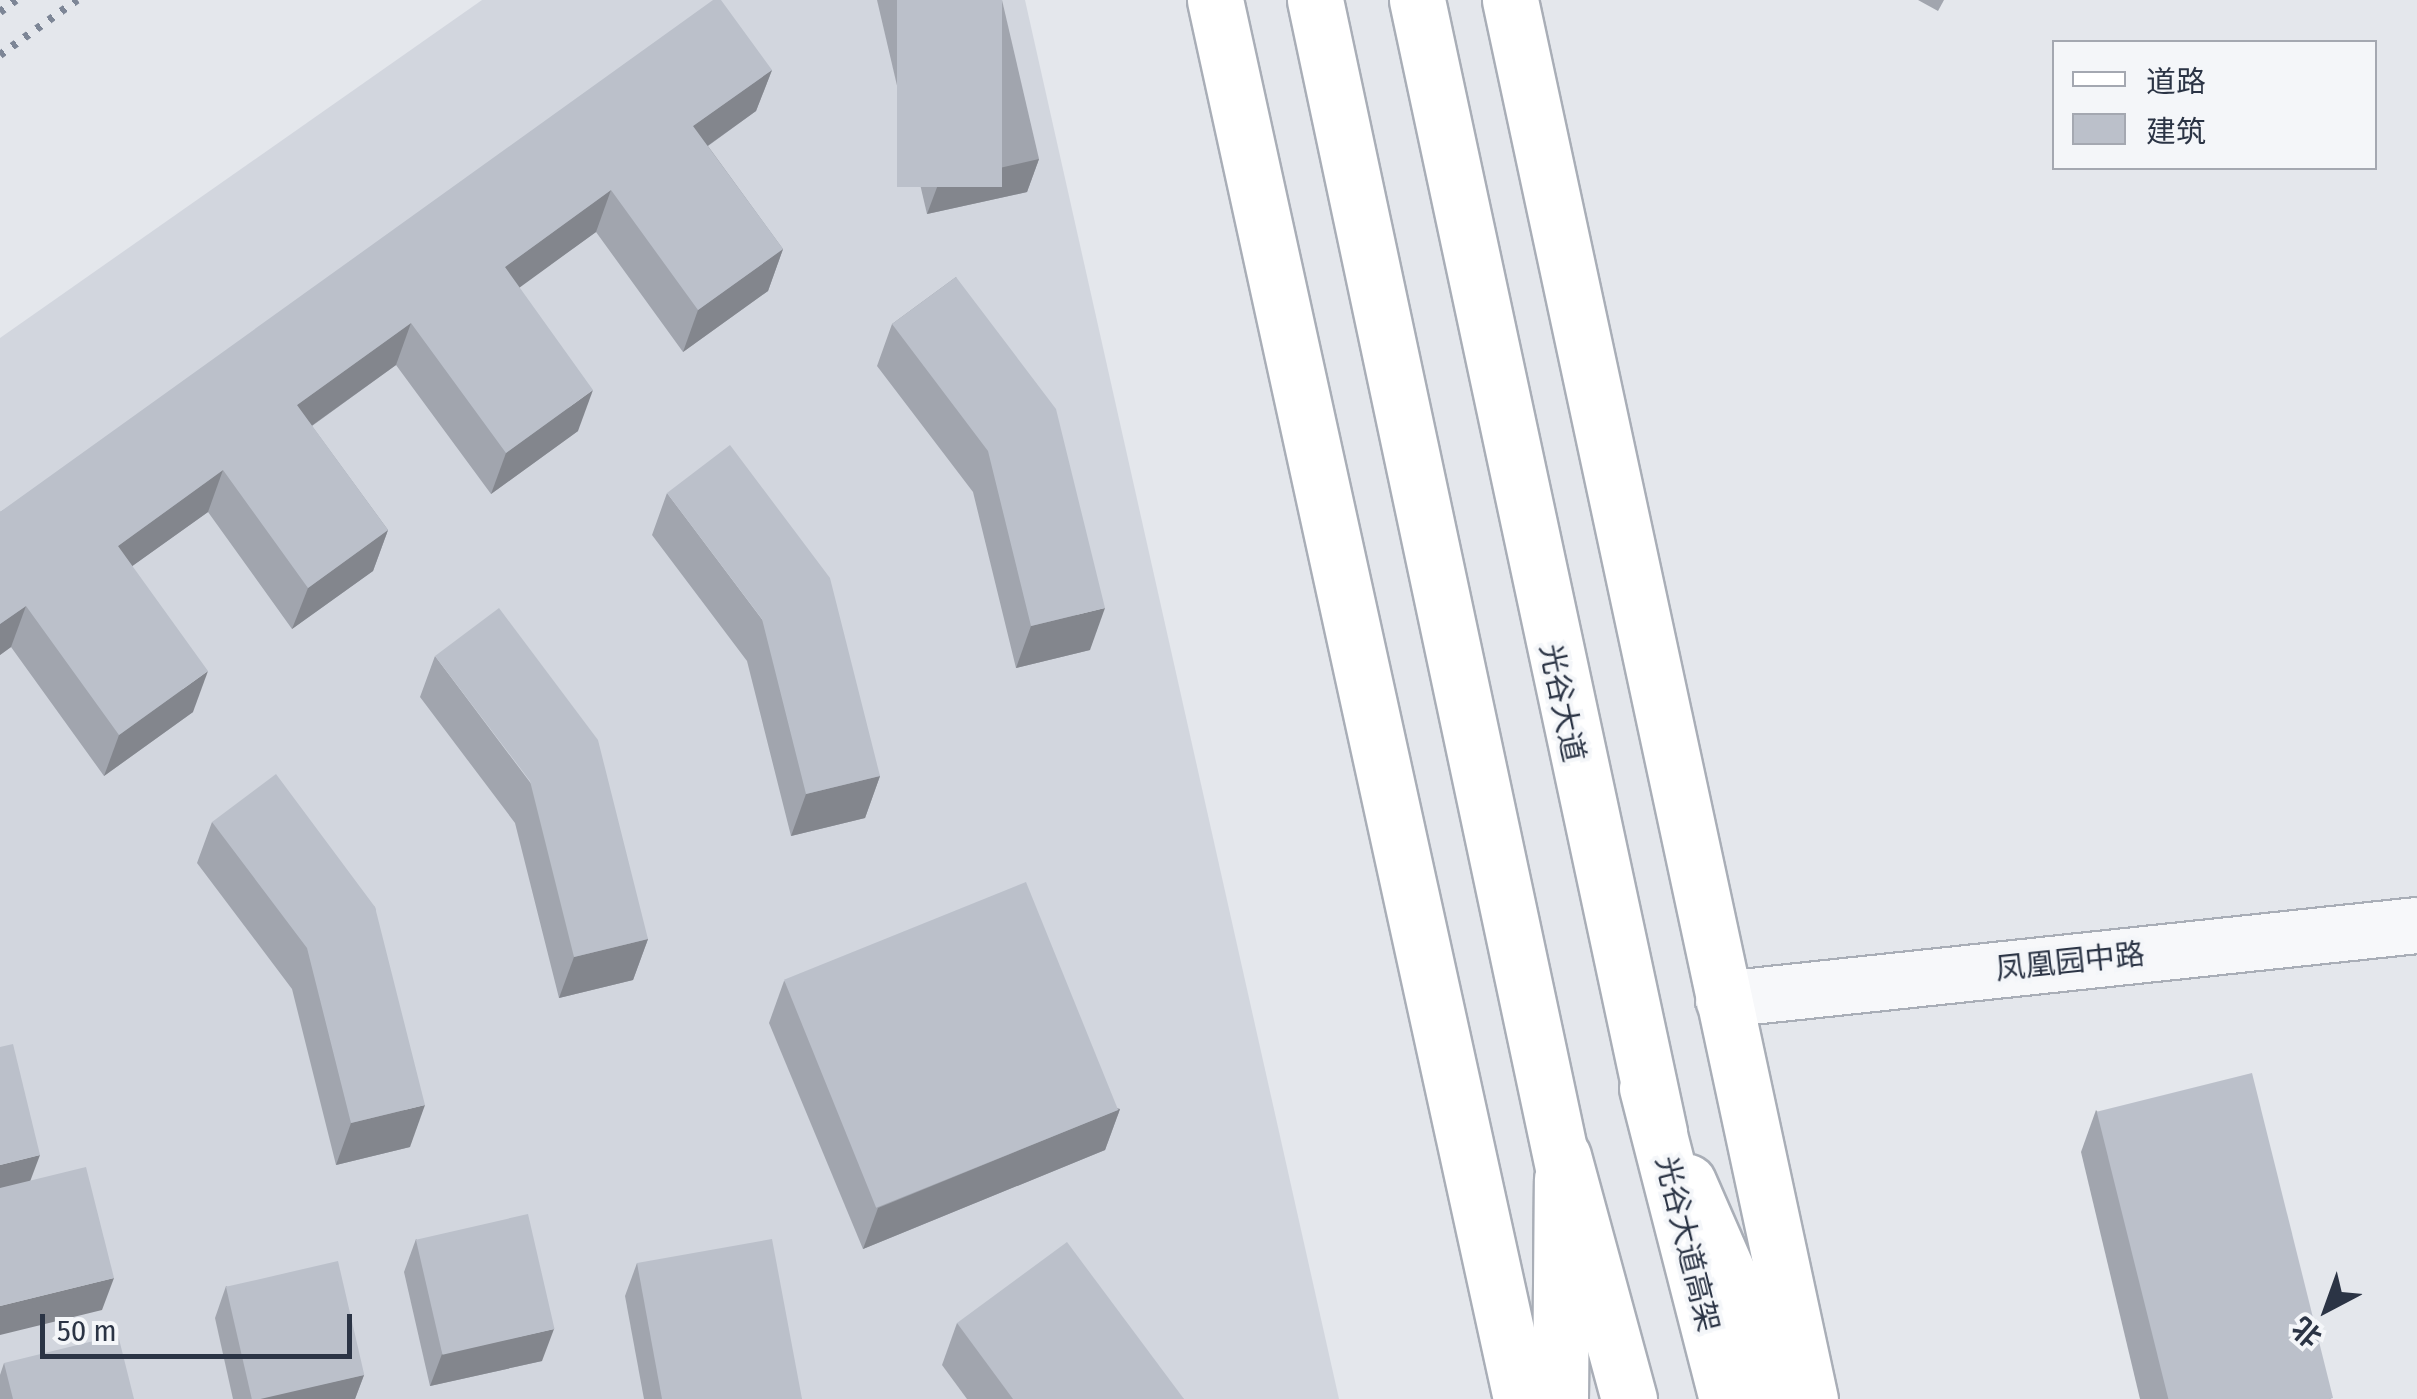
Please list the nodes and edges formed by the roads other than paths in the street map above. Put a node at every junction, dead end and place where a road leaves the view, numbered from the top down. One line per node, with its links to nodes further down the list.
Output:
1 (1214, 0): 9 (main road)
2 (1316, 0): 8 (main road)
3 (1417, 0): 7 (main road, 光谷大道)
4 (1510, 0): 6 (main road)
5 (2417, 925): 6 (street, 凤凰园中路)
6 (1723, 999): 16 (main road)
7 (1647, 1088): 13 (main road, 光谷大道高架); 14 (main road, 光谷大道); 15 (main road)
8 (1563, 1156): 10 (main road); 11 (main road); 12 (main road)
9 (1521, 1399)
10 (1560, 1399)
11 (1605, 1399)
12 (1629, 1399)
13 (1727, 1399)
14 (1736, 1399)
15 (1783, 1399)
16 (1810, 1399)

